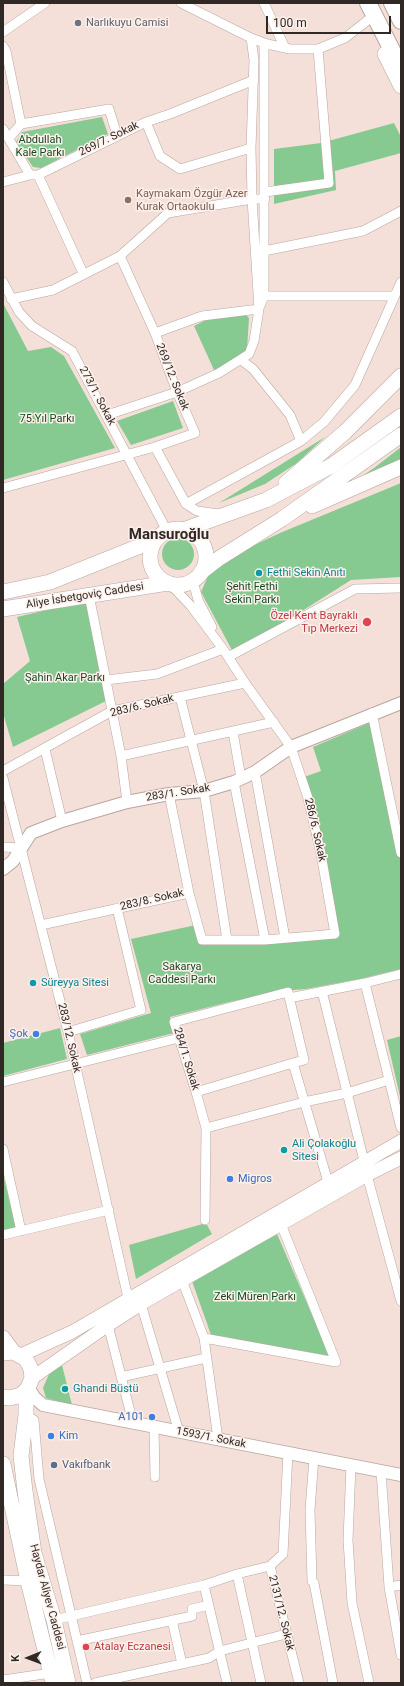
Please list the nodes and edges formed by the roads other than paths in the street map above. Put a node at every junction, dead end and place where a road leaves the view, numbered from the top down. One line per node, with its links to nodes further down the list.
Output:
1 (45, 3): 9 (street)
2 (264, 3): 13 (street)
3 (359, 3): 7 (main road)
4 (368, 3): 15 (highway)
5 (392, 3): 8 (highway)
6 (184, 4): 10 (street)
7 (368, 20): 14 (street); 17 (main road)
8 (401, 21)
9 (3, 32)
10 (251, 38): 11 (street); 16 (street)
11 (264, 44): 13 (street); 26 (street)
12 (3, 46): 19 (street)
13 (285, 48): 14 (street)
14 (318, 49): 26 (street)
15 (401, 68)
16 (254, 80): 18 (street); 23 (street)
17 (401, 86)
18 (146, 122): 21 (street, 269/7. Sokak); 23 (street, 269/7. Sokak)
19 (21, 124): 21 (street); 22 (street)
20 (3, 129): 22 (street)
21 (117, 135): 24 (street, 269/7. Sokak)
22 (9, 138): 24 (street)
23 (251, 148): 27 (street)
24 (34, 175): 25 (street, 269/7. Sokak); 31 (street)
25 (3, 182)
26 (265, 196): 27 (street); 29 (street)
27 (252, 199): 30 (street); 37 (street)
28 (401, 211): 29 (street)
29 (264, 251): 34 (street)
30 (120, 256): 31 (street); 38 (street, 269/12. Sokak)
31 (83, 273): 36 (street)
32 (3, 282): 36 (street, 273/1. Sokak)
33 (401, 282): 35 (street)
34 (264, 296): 35 (street); 37 (street)
35 (394, 296): 45 (street)
36 (11, 298): 42 (street, 273/1. Sokak)
37 (259, 309): 38 (street); 39 (street)
38 (155, 333): 41 (street, 269/12. Sokak)
39 (241, 360): 41 (street); 45 (street)
40 (401, 376): 50 (main road)
41 (177, 392): 42 (street); 46 (street, 269/12. Sokak)
42 (107, 416): 47 (street, 273/1. Sokak)
43 (401, 416): 50 (main road)
44 (401, 435): 53 (main road)
45 (301, 441): 51 (street)
46 (155, 447): 47 (street, 269/12. Sokak); 51 (street)
47 (127, 454): 49 (street, 269/12. Sokak); 55 (street, 273/1. Sokak)
48 (401, 467): 53 (main road)
49 (3, 488)
50 (266, 500): 52 (main road)
51 (186, 504): 52 (street)
52 (226, 514): 54 (main road)
53 (282, 519): 56 (main road)
54 (183, 530): 55 (main road); 56 (main road)
55 (161, 536): 57 (main road); 59 (main road, Aliye İsbetgoviç Caddesi)
56 (197, 577): 57 (main road); 62 (street)
57 (169, 584): 60 (main road, Aliye İsbetgoviç Caddesi); 62 (street, 286/6. Sokak)
58 (401, 588): 62 (street)
59 (3, 592)
60 (89, 595): 61 (main road, Aliye İsbetgoviç Caddesi); 63 (street)
61 (3, 609)
62 (225, 653): 63 (street); 64 (street, 286/6. Sokak)
63 (106, 680): 67 (street)
64 (245, 683): 65 (street, 283/6. Sokak); 69 (street, 286/6. Sokak)
65 (180, 697): 67 (street, 283/6. Sokak); 71 (street)
66 (401, 702): 68 (street, 283/1. Sokak)
67 (112, 711): 73 (street, 283/6. Sokak); 74 (street)
68 (372, 714): 72 (street, 283/1. Sokak); 85 (street)
69 (274, 722): 70 (street); 72 (street, 286/6. Sokak)
70 (233, 732): 71 (street); 78 (street)
71 (191, 740): 74 (street); 79 (street)
72 (291, 747): 76 (street, 283/1. Sokak); 90 (street, 286/6. Sokak)
73 (45, 749): 75 (street, 283/6. Sokak); 82 (street)
74 (121, 756): 81 (street)
75 (3, 771)
76 (255, 772): 78 (street, 283/1. Sokak); 90 (street)
77 (3, 778): 84 (street, 283/12. Sokak)
78 (238, 780): 79 (street, 283/1. Sokak); 92 (street)
79 (204, 791): 80 (street, 283/1. Sokak); 91 (street)
80 (169, 794): 81 (street, 283/1. Sokak); 87 (street, 283/8. Sokak)
81 (126, 802): 82 (street, 283/1. Sokak)
82 (62, 821): 84 (street, 283/1. Sokak)
83 (3, 848): 84 (street)
84 (21, 848): 86 (street, 283/1. Sokak); 89 (street, 283/12. Sokak)
85 (401, 852)
86 (3, 869)
87 (189, 893): 88 (street, 283/8. Sokak); 91 (street, 286/6. Sokak)
88 (117, 908): 89 (street, 283/8. Sokak); 97 (street)
89 (42, 925): 97 (street, 283/12. Sokak)
90 (285, 938): 92 (street, 286/6. Sokak)
91 (227, 940): 92 (street, 286/6. Sokak)
92 (265, 940)
93 (401, 974): 94 (street)
94 (365, 983): 95 (street); 101 (street)
95 (322, 991): 96 (street); 104 (street)
96 (290, 998): 98 (street, 284/1. Sokak); 100 (street)
97 (68, 1032): 99 (street, 283/12. Sokak)
98 (179, 1038): 99 (street); 103 (street, 284/1. Sokak)
99 (74, 1063): 102 (street); 114 (street, 283/12. Sokak)
100 (293, 1063): 103 (street); 105 (street)
101 (389, 1080): 104 (street); 107 (street)
102 (3, 1082)
103 (196, 1092): 106 (street, 284/1. Sokak)
104 (347, 1093): 105 (street); 111 (street)
105 (304, 1102): 106 (street); 113 (street)
106 (206, 1128): 115 (street, 284/1. Sokak)
107 (401, 1128)
108 (401, 1140): 111 (main road)
109 (3, 1149): 117 (street)
110 (401, 1158): 112 (main road)
111 (364, 1161): 112 (main road); 113 (main road)
112 (367, 1175): 116 (main road); 121 (street)
113 (328, 1182): 120 (main road)
114 (109, 1210): 117 (street); 120 (street, 283/12. Sokak)
115 (205, 1220)
116 (282, 1224): 119 (main road); 125 (street)
117 (21, 1231): 118 (street)
118 (3, 1235)
119 (182, 1280): 122 (main road); 125 (street)
120 (128, 1298): 126 (main road)
121 (401, 1301)
122 (141, 1304): 123 (main road); 128 (street)
123 (108, 1325): 129 (street); 130 (main road)
124 (3, 1338): 126 (main road)
125 (204, 1338): 127 (street)
126 (12, 1353): 130 (main road)
127 (206, 1358): 128 (street); 136 (street)
128 (160, 1368): 129 (street); 135 (street)
129 (121, 1378): 133 (street)
130 (28, 1386): 131 (main road); 132 (main road, Haydar Aliyev Caddesi); 133 (street, 1593/1. Sokak)
131 (3, 1397)
132 (26, 1415): 143 (main road, Haydar Aliyev Caddesi); 145 (street)
133 (133, 1423): 134 (street, 1593/1. Sokak)
134 (154, 1427): 135 (street, 1593/1. Sokak); 144 (street)
135 (179, 1432): 136 (street, 1593/1. Sokak)
136 (218, 1439): 137 (street, 1593/1. Sokak)
137 (288, 1452): 138 (street, 1593/1. Sokak); 147 (street, 2131/12. Sokak)
138 (314, 1457): 140 (street, 1593/1. Sokak); 174 (street)
139 (3, 1464): 146 (main road, Haydar Aliyev Caddesi)
140 (351, 1465): 141 (street, 1593/1. Sokak); 175 (street)
141 (381, 1472): 142 (street, 1593/1. Sokak); 153 (street)
142 (401, 1475)
143 (23, 1476): 145 (street); 156 (main road, Haydar Aliyev Caddesi)
144 (155, 1477)
145 (38, 1479): 155 (street)
146 (5, 1481): 150 (main road, Haydar Aliyev Caddesi)
147 (270, 1566): 148 (street); 158 (street, 2131/12. Sokak)
148 (237, 1574): 151 (street); 160 (street)
149 (3, 1580): 150 (street)
150 (28, 1581): 165 (main road, Haydar Aliyev Caddesi)
151 (204, 1585): 154 (street); 155 (street)
152 (401, 1585): 153 (street)
153 (389, 1587): 162 (street)
154 (209, 1605): 157 (street); 161 (street)
155 (72, 1616): 156 (street); 159 (street)
156 (54, 1620): 163 (main road, Haydar Aliyev Caddesi)
157 (172, 1620): 159 (street); 164 (street)
158 (286, 1634): 160 (street); 173 (street, 2131/12. Sokak)
159 (77, 1641): 169 (street)
160 (252, 1642): 161 (street); 172 (street)
161 (220, 1651): 164 (street); 171 (street)
162 (401, 1655)
163 (64, 1663): 167 (main road, Haydar Aliyev Caddesi); 168 (main road)
164 (182, 1664): 170 (street)
165 (52, 1678): 166 (street)
166 (3, 1680)
167 (68, 1683)
168 (72, 1683)
169 (87, 1683)
170 (95, 1683)
171 (227, 1683)
172 (261, 1683)
173 (299, 1683)
174 (333, 1683)
175 (369, 1683)

